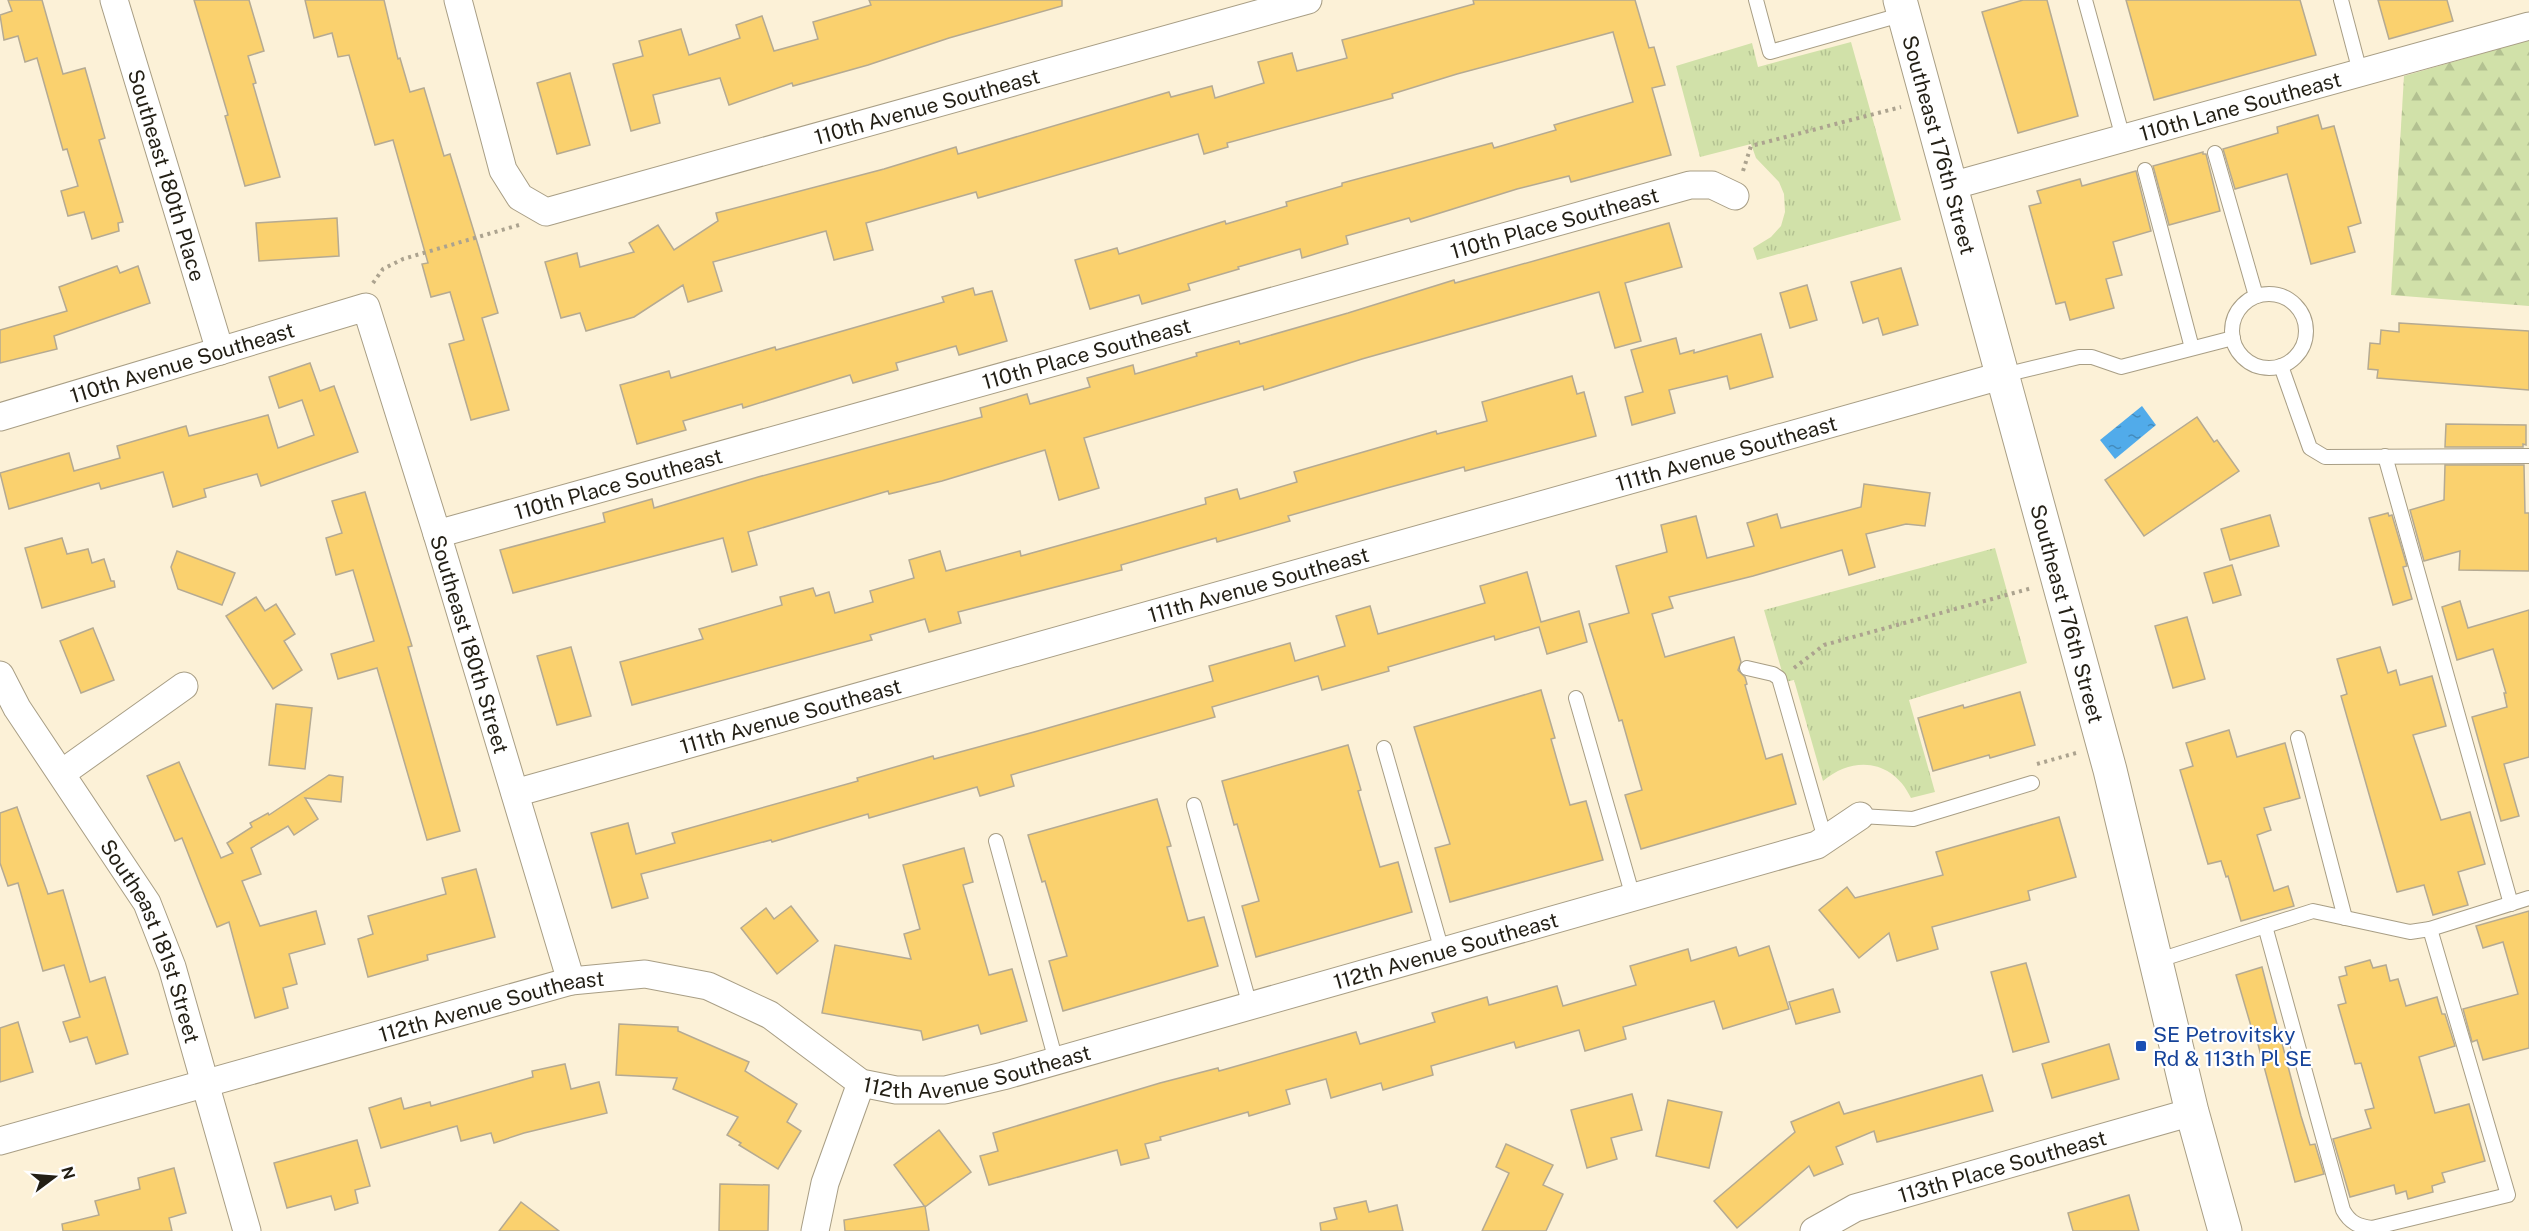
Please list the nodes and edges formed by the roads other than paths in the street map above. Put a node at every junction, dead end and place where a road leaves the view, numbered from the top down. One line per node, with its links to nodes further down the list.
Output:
1 (114, 0): 19 (street, Southeast 180th Place)
2 (458, 0): 3 (street, 110th Avenue Southeast)
3 (1308, 0)
4 (1756, 0): 7 (lane)
5 (2085, 0): 10 (lane)
6 (2340, 0): 9 (lane)
7 (1902, 7): 13 (main road, Southeast 176th Street)
8 (2529, 26): 9 (street, 110th Lane Southeast)
9 (2360, 72): 10 (street, 110th Lane Southeast)
10 (2123, 138): 13 (street, 110th Lane Southeast)
11 (2215, 153): 15 (lane)
12 (2145, 170): 18 (lane)
13 (1951, 186): 21 (main road, Southeast 176th Street)
14 (1735, 196): 25 (street, 110th Place Southeast)
15 (2256, 296): 17 (lane); 20 (lane)
16 (366, 307): 19 (street, 110th Avenue Southeast); 25 (street, Southeast 180th Street)
17 (2233, 338): 18 (lane); 20 (lane)
18 (2192, 348): 21 (lane)
19 (220, 351): 22 (street, 110th Avenue Southeast)
20 (2282, 366): 23 (lane)
21 (2004, 375): 34 (street, 111th Avenue Southeast); 46 (main road, Southeast 176th Street)
22 (0, 417)
23 (2385, 456): 24 (lane); 41 (lane)
24 (2529, 456)
25 (437, 534): 34 (street, Southeast 180th Street)
26 (1747, 668): 37 (lane)
27 (0, 675): 32 (street, Southeast 181st Street)
28 (184, 686): 32 (street)
29 (1576, 698): 39 (lane)
30 (2298, 738): 42 (lane)
31 (1384, 748): 45 (lane)
32 (62, 773): 51 (street, Southeast 181st Street)
33 (2032, 783): 36 (lane)
34 (515, 793): 47 (street, Southeast 180th Street)
35 (1194, 805): 48 (lane)
36 (1860, 816): 37 (street, 112th Avenue Southeast)
37 (1825, 839): 39 (street, 112th Avenue Southeast)
38 (996, 841): 49 (lane)
39 (1633, 897): 45 (street, 112th Avenue Southeast)
40 (2529, 898): 41 (lane)
41 (2511, 904): 44 (lane)
42 (2345, 918): 43 (lane); 44 (lane)
43 (2265, 926): 44 (lane); 46 (lane)
44 (2430, 929)
45 (1442, 951): 48 (street, 112th Avenue Southeast)
46 (2156, 961): 52 (main road, Southeast 176th Street)
47 (571, 981): 50 (street, 112th Avenue Southeast); 51 (street, 112th Avenue Southeast)
48 (1250, 1006): 49 (street, 112th Avenue Southeast)
49 (1056, 1061): 50 (street, 112th Avenue Southeast)
50 (861, 1083): 55 (street)
51 (206, 1084): 53 (street, 112th Avenue Southeast); 54 (street, Southeast 181st Street)
52 (2192, 1112): 56 (street, 113th Place Southeast); 57 (main road, Southeast 176th Street)
53 (0, 1141)
54 (247, 1231)
55 (815, 1231)
56 (1814, 1231)
57 (2225, 1231)

